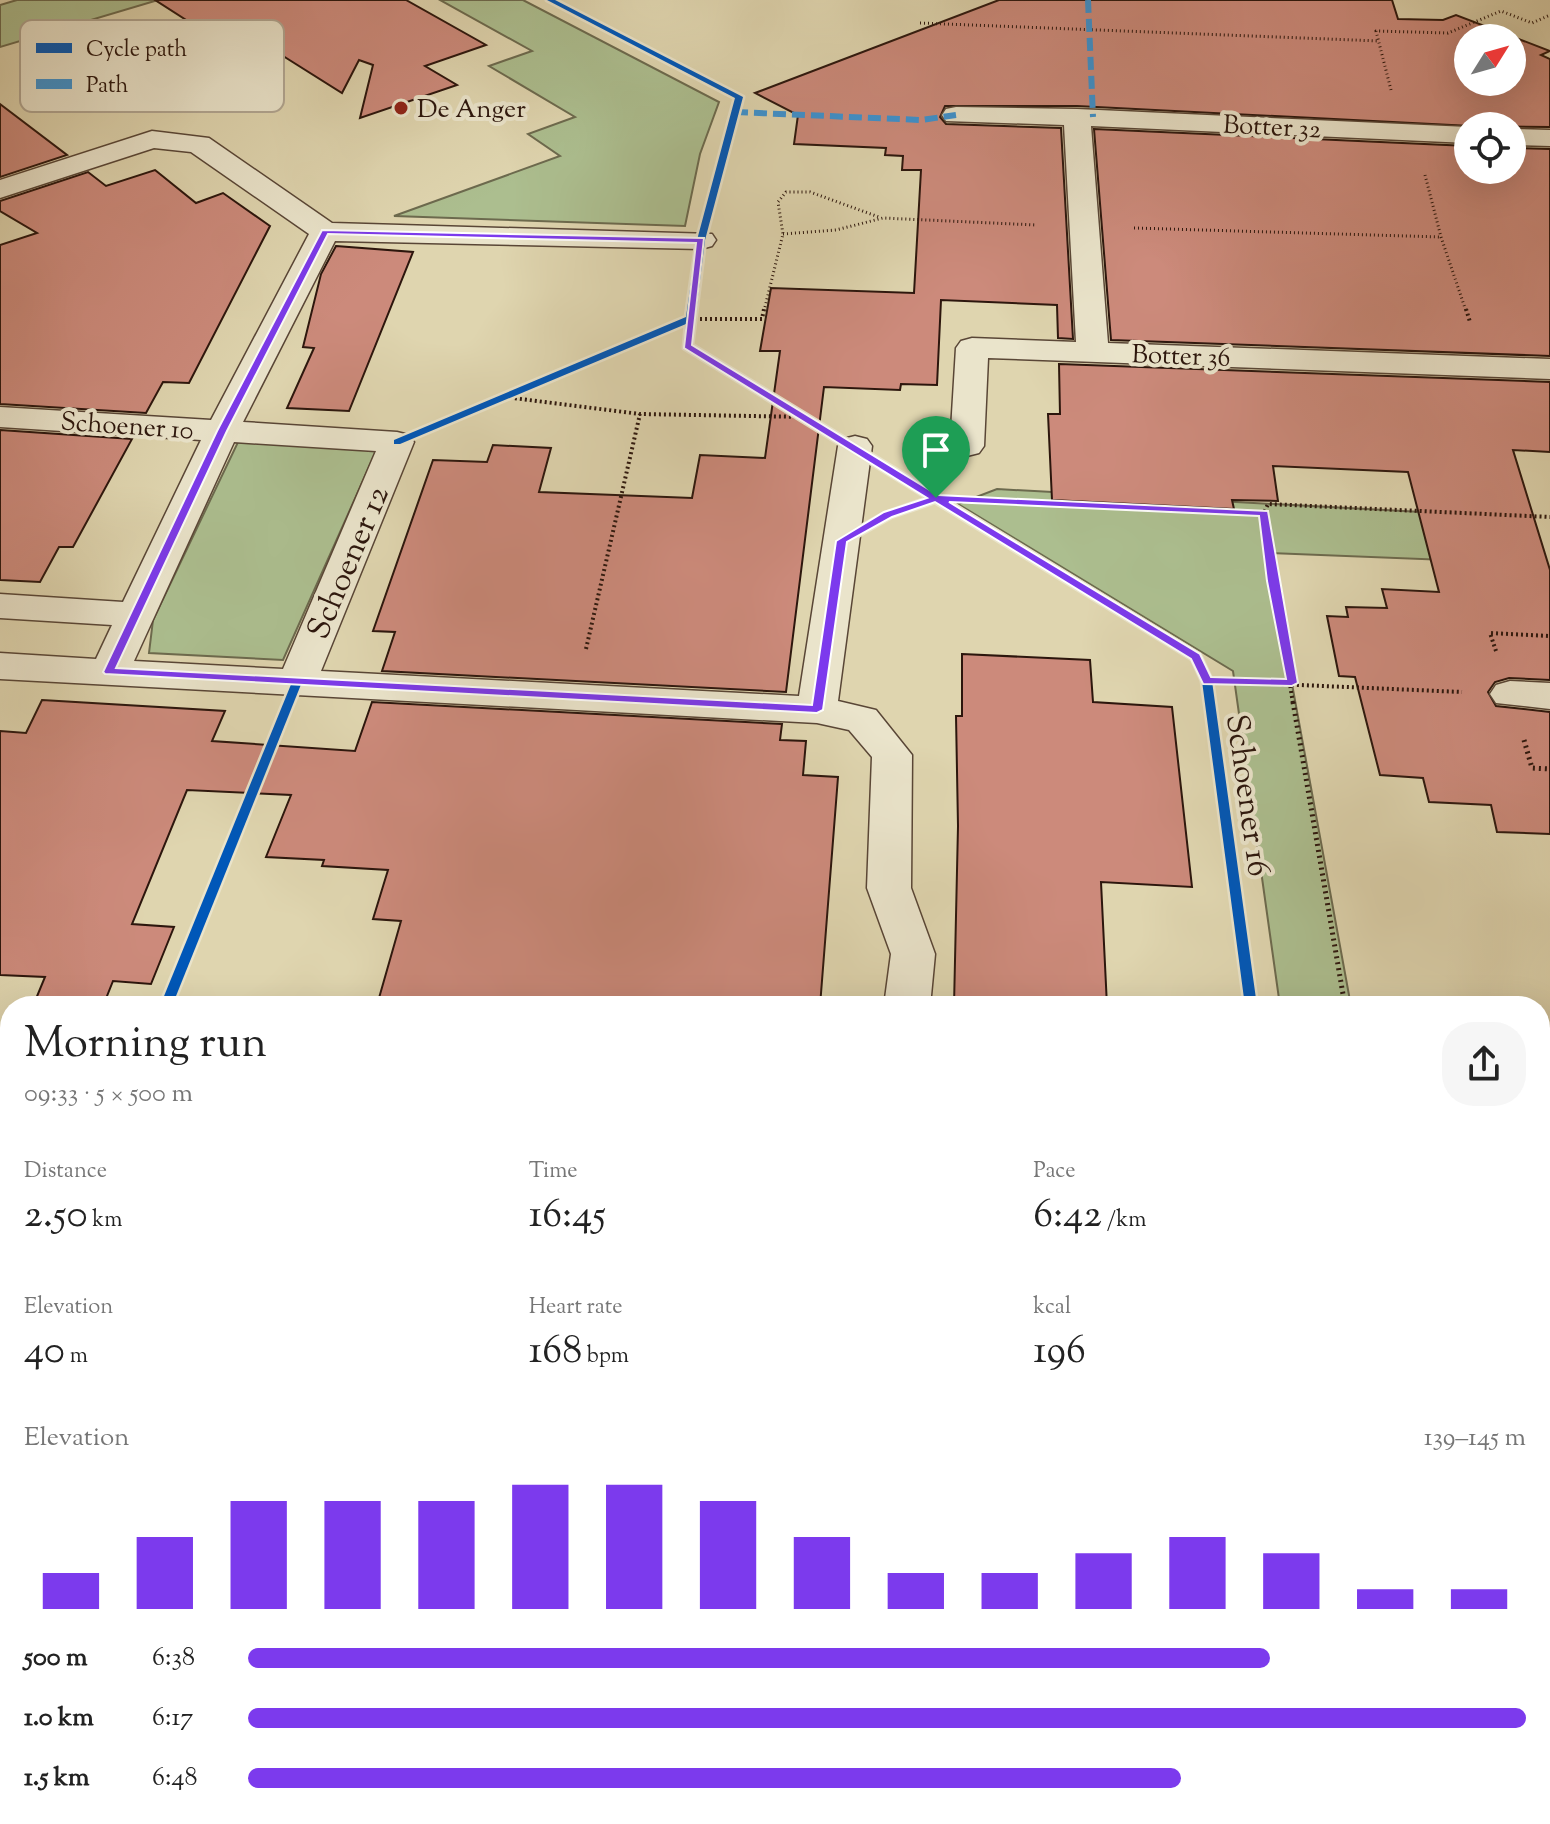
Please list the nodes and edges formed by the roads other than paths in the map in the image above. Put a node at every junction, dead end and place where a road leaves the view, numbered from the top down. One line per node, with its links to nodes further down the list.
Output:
1 (956, 115): 2 (street, Botter 32)
2 (1077, 117): 3 (street, Botter 32); 9 (street)
3 (1454, 134)
4 (1526, 137): 5 (street)
5 (1550, 138)
6 (0, 189): 7 (street)
7 (325, 232): 8 (street); 12 (street)
8 (701, 240)
9 (1093, 352): 10 (street, Botter 36); 15 (street, Botter 36)
10 (1550, 369)
11 (0, 417): 12 (street, Schoener 10)
12 (222, 431): 13 (street, Schoener 10); 17 (street)
13 (397, 442): 20 (street, Schoener 12)
14 (855, 446): 23 (street)
15 (967, 446)
16 (0, 606): 17 (street)
17 (135, 615): 19 (street)
18 (0, 666): 19 (street, Schoener 12)
19 (109, 672): 20 (street, Schoener 12)
20 (297, 682): 23 (street, Schoener 12)
21 (1510, 694): 22 (street)
22 (1550, 696)
23 (817, 710): 24 (street)
24 (908, 996)

